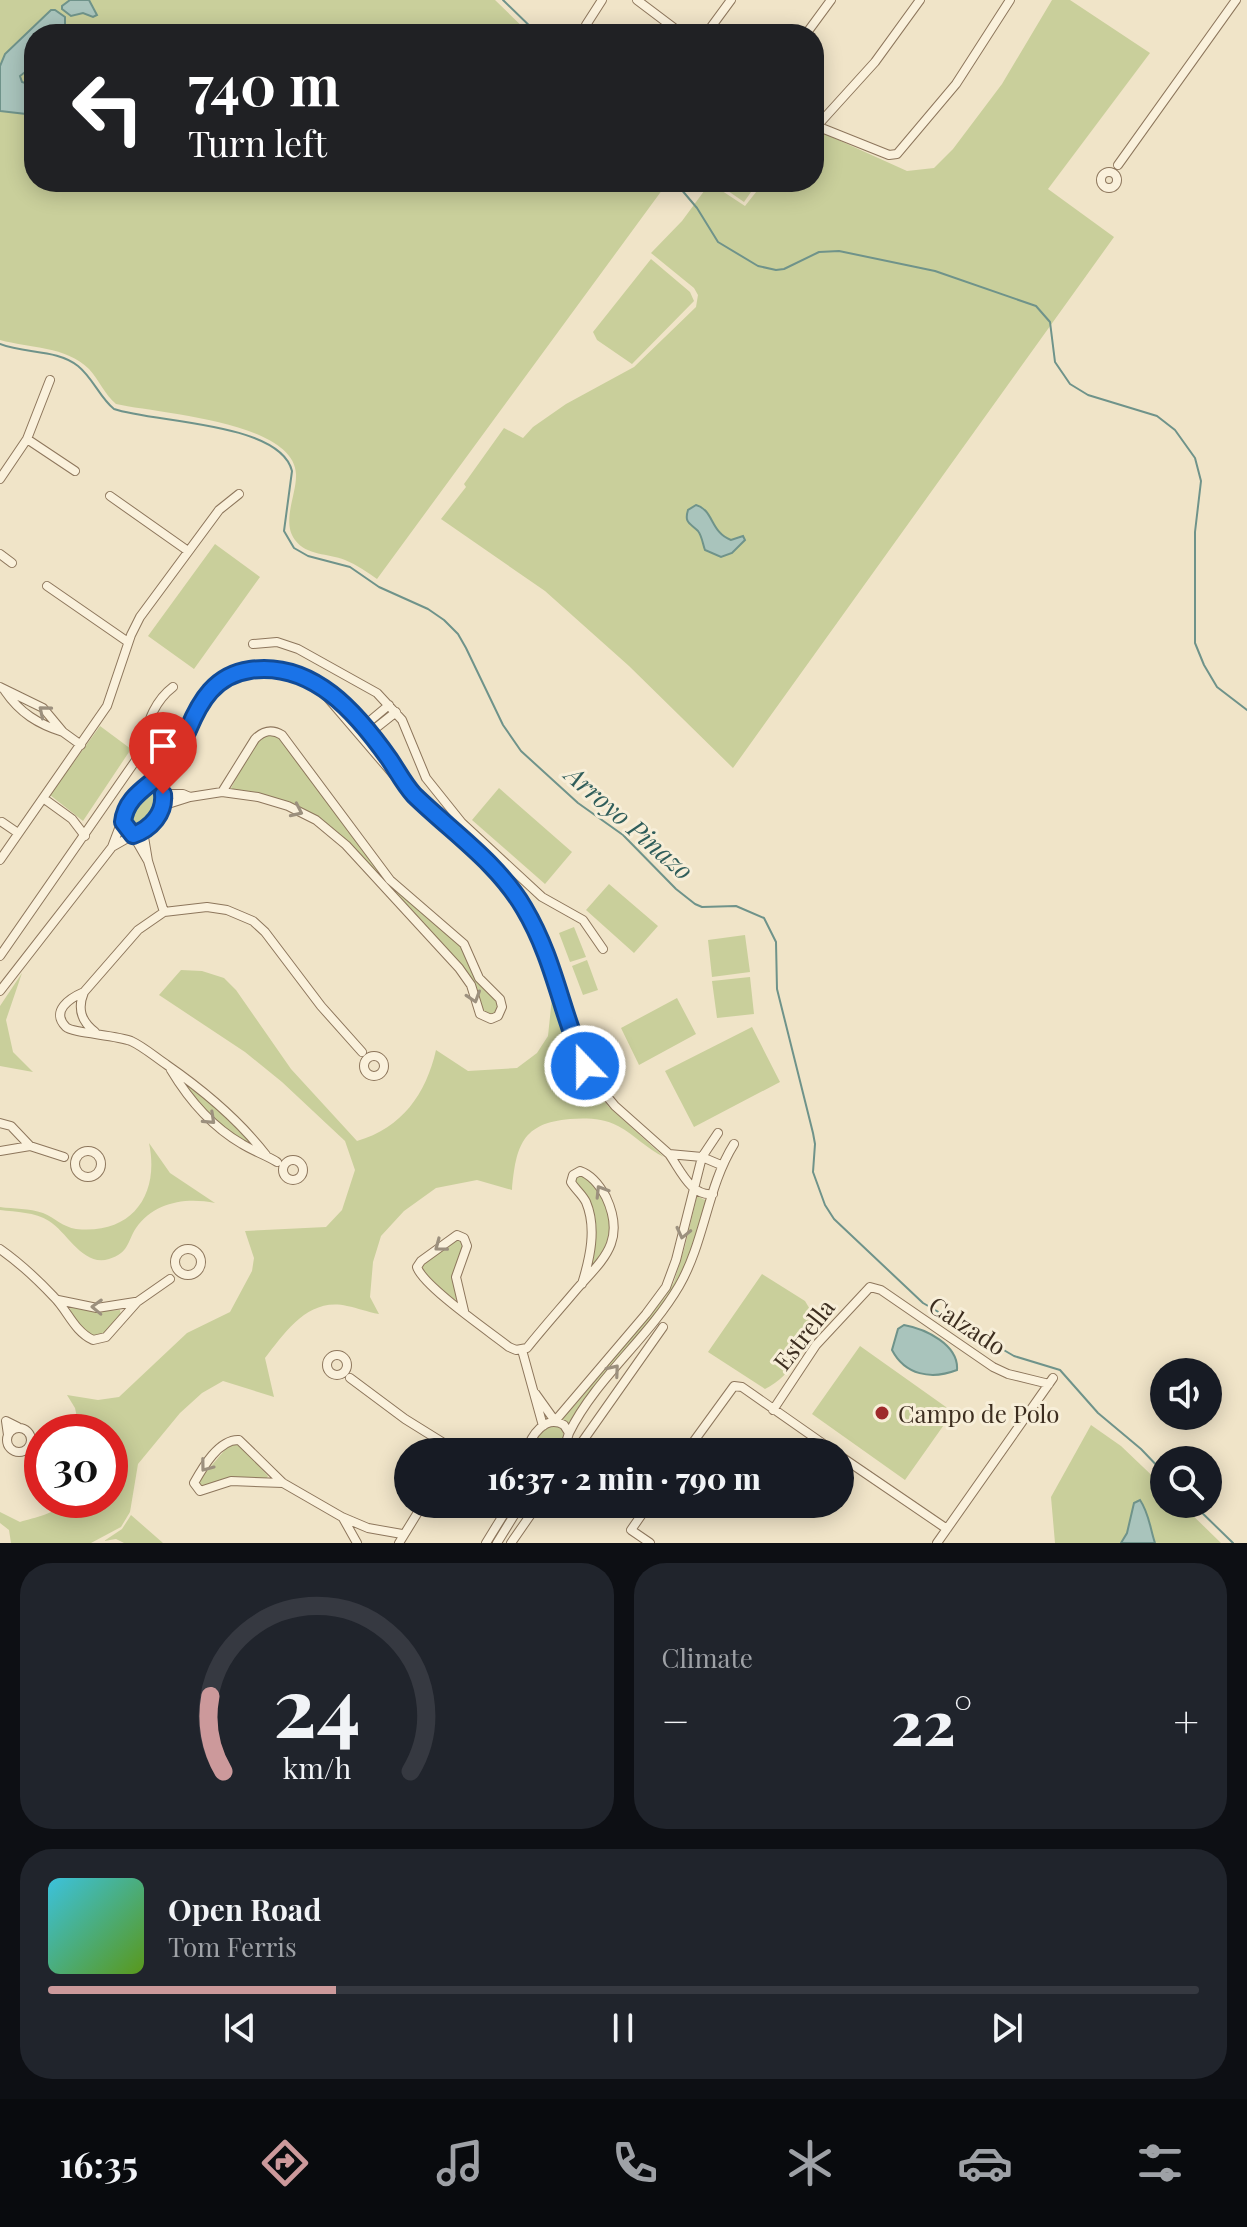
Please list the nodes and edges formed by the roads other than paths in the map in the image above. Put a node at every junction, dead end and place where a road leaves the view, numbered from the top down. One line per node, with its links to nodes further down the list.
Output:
1 (602, 0): 8 (street)
2 (637, 0): 9 (street)
3 (731, 0): 10 (street)
4 (831, 0): 11 (street)
5 (920, 0): 12 (street)
6 (1010, 0): 13 (street)
7 (1236, 0): 14 (street)
8 (587, 24)
9 (669, 24)
10 (713, 24)
11 (813, 24)
12 (824, 116)
13 (824, 129)
14 (1118, 165): 15 (street); 16 (street)
15 (1108, 171): 16 (street); 16 (street)
16 (1117, 177)
17 (50, 380): 18 (street)
18 (27, 439): 19 (street); 20 (street)
19 (75, 471)
20 (0, 479)
21 (239, 494): 23 (street)
22 (110, 496): 23 (street)
23 (188, 551): 27 (street)
24 (0, 554): 25 (street)
25 (12, 563)
26 (47, 586): 27 (street)
27 (128, 642): 34 (street)
28 (253, 644): 31 (street)
29 (173, 687): 47 (street)
30 (3, 689): 32 (street, one-way to 30); 32 (street)
31 (392, 708): 33 (street); 53 (street)
32 (63, 732): 34 (street)
33 (363, 733): 35 (street); 68 (street)
34 (81, 745): 40 (street)
35 (169, 767): 36 (street); 38 (street)
36 (144, 788): 38 (street); 42 (street)
37 (222, 792): 39 (street); 51 (street, one-way to 51); 51 (street)
38 (163, 794): 39 (street); 41 (street)
39 (190, 797): 41 (street)
40 (43, 798): 45 (street); 47 (street)
41 (162, 809): 44 (street)
42 (123, 818): 46 (street); 48 (street)
43 (1, 821): 45 (street)
44 (146, 829): 46 (street); 50 (street)
45 (18, 833): 49 (street)
46 (133, 835): 48 (street); 50 (street)
47 (85, 836): 54 (street)
48 (112, 847): 55 (street)
49 (0, 860)
50 (148, 861): 52 (street)
51 (386, 883): 51 (street, one-way to 51)
52 (164, 912): 56 (street); 58 (street)
53 (603, 949)
54 (0, 956)
55 (0, 991)
56 (84, 992): 57 (street); 57 (street)
57 (95, 1032): 61 (street)
58 (362, 1052): 59 (street); 60 (street)
59 (373, 1057): 60 (street); 60 (street)
60 (365, 1063)
61 (168, 1066): 69 (street); 69 (street, one-way to 69)
62 (0, 1123): 65 (street)
63 (718, 1133): 71 (street)
64 (734, 1144): 74 (street)
65 (30, 1146): 66 (street); 70 (street)
66 (0, 1151)
67 (79, 1154): 70 (street); 75 (street); 75 (street)
68 (669, 1154): 71 (street); 77 (street)
69 (266, 1155): 72 (street)
70 (64, 1157): 75 (street)
71 (702, 1157): 74 (street); 77 (street)
72 (277, 1162): 73 (street); 76 (street)
73 (288, 1162): 76 (street); 76 (street)
74 (721, 1165): 78 (street)
75 (75, 1167)
76 (284, 1171)
77 (694, 1188): 78 (street); 96 (street, one-way to 96)
78 (713, 1194): 99 (street, one-way to 78)
79 (0, 1249): 85 (street)
80 (175, 1264): 81 (street); 81 (street); 82 (street)
81 (185, 1275): 82 (street)
82 (170, 1279): 86 (street)
83 (582, 1284): 83 (street, one-way to 83); 89 (street)
84 (870, 1287): 94 (street, Estrella); 115 (street, Calzado)
85 (57, 1300): 86 (street, one-way to 85); 86 (street)
86 (137, 1302)
87 (464, 1311): 87 (street, one-way to 87); 89 (street)
88 (663, 1327): 104 (street)
89 (522, 1350): 93 (street)
90 (347, 1367): 91 (street); 91 (street); 92 (street)
91 (339, 1375): 92 (street)
92 (350, 1378): 101 (street)
93 (535, 1393): 96 (street); 97 (street)
94 (773, 1410): 105 (street); 106 (street)
95 (3, 1417): 98 (street); 100 (street)
96 (555, 1421): 97 (street); 99 (street)
97 (543, 1426): 102 (street)
98 (19, 1427): 100 (street); 100 (street)
99 (569, 1433): 103 (street)
100 (8, 1435)
101 (436, 1438)
102 (535, 1438)
103 (567, 1438)
104 (585, 1438)
105 (696, 1438)
106 (814, 1438)
107 (854, 1466): 115 (street)
108 (283, 1483): 108 (street, one-way to 108); 109 (street)
109 (342, 1517): 116 (street); 117 (street)
110 (414, 1518): 116 (street)
111 (501, 1518): 118 (street)
112 (512, 1518): 119 (street)
113 (528, 1518): 120 (street)
114 (639, 1518): 121 (street)
115 (947, 1529): 122 (street)
116 (400, 1539)
117 (357, 1543)
118 (486, 1543)
119 (497, 1543)
120 (511, 1543)
121 (650, 1543)
122 (937, 1543)

